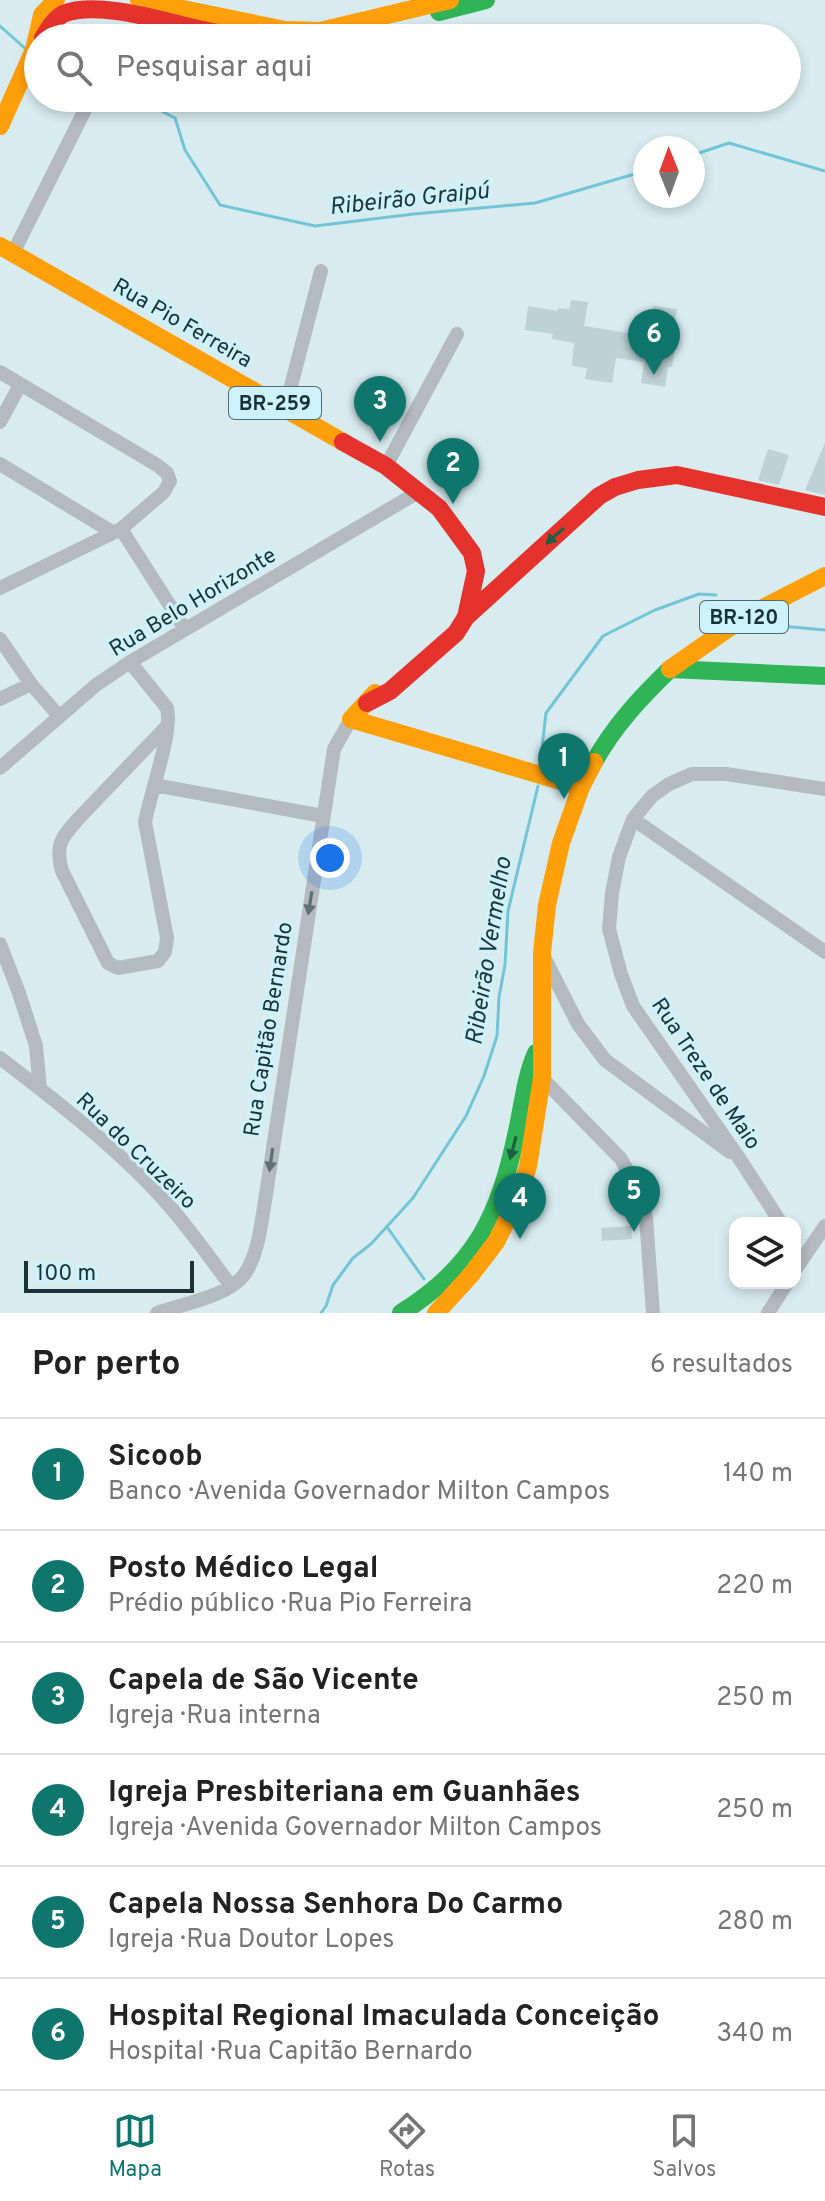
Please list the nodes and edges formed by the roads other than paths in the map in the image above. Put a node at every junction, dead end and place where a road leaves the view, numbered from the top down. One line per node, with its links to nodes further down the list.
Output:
1 (139, 0): 7 (main road)
2 (450, 0): 8 (main road)
3 (486, 0): 9 (main road)
4 (56, 4): 5 (main road); 6 (main road)
5 (40, 24)
6 (180, 24)
7 (256, 24)
8 (349, 24)
9 (394, 24)
10 (24, 79): 12 (main road)
11 (83, 112): 13 (street)
12 (0, 126)
13 (7, 250): 18 (main road, Rua Pio Ferreira / BR-259)
14 (321, 271): 18 (street)
15 (457, 334): 21 (street)
16 (0, 372): 17 (street)
17 (20, 385): 19 (street); 24 (street)
18 (285, 409): 21 (main road, Rua Pio Ferreira / BR-259)
19 (1, 418)
20 (0, 464): 24 (street)
21 (386, 466): 22 (main road, Rua Pio Ferreira / BR-259)
22 (420, 491): 27 (main road, Rua Pio Ferreira / BR-259); 28 (street, Rua Belo Horizonte)
23 (825, 507): 27 (main road, Rua Capitão Bernardo, one-way to 27)
24 (116, 531): 26 (street); 28 (street)
25 (825, 576): 31 (main road, BR-120)
26 (0, 588)
27 (466, 617): 36 (main road, Rua Capitão Bernardo)
28 (185, 629): 30 (street, Rua Belo Horizonte)
29 (0, 639): 33 (street)
30 (130, 662): 35 (street, Rua Belo Horizonte); 37 (street)
31 (670, 669): 32 (main road); 40 (main road, BR-120)
32 (825, 676)
33 (31, 684): 34 (street); 35 (street)
34 (0, 699)
35 (59, 716): 38 (street, Rua Belo Horizonte)
36 (351, 719): 40 (main road); 42 (street, Rua Capitão Bernardo)
37 (167, 726): 39 (street); 39 (street)
38 (0, 768)
39 (154, 785): 42 (street)
40 (581, 787): 46 (main road, BR-120)
41 (824, 789): 43 (street, Rua Treze de Maio)
42 (323, 816): 55 (street, Rua Capitão Bernardo, one-way to 55)
43 (633, 819): 45 (street); 50 (street, Rua Treze de Maio)
44 (0, 944): 49 (street)
45 (825, 952)
46 (542, 953): 48 (main road, BR-120); 50 (street)
47 (0, 1058): 49 (street, Rua do Cruzeiro)
48 (536, 1075): 57 (main road, BR-120); 60 (street)
49 (40, 1089): 55 (street, Rua do Cruzeiro)
50 (739, 1158): 51 (street, Rua Treze de Maio)
51 (777, 1217)
52 (825, 1226): 53 (street)
53 (821, 1242): 54 (street)
54 (801, 1256)
55 (231, 1286): 59 (street)
56 (783, 1289): 61 (street)
57 (438, 1303): 58 (main road, BR-120)
58 (405, 1312)
59 (157, 1313)
60 (653, 1313)
61 (768, 1313)

